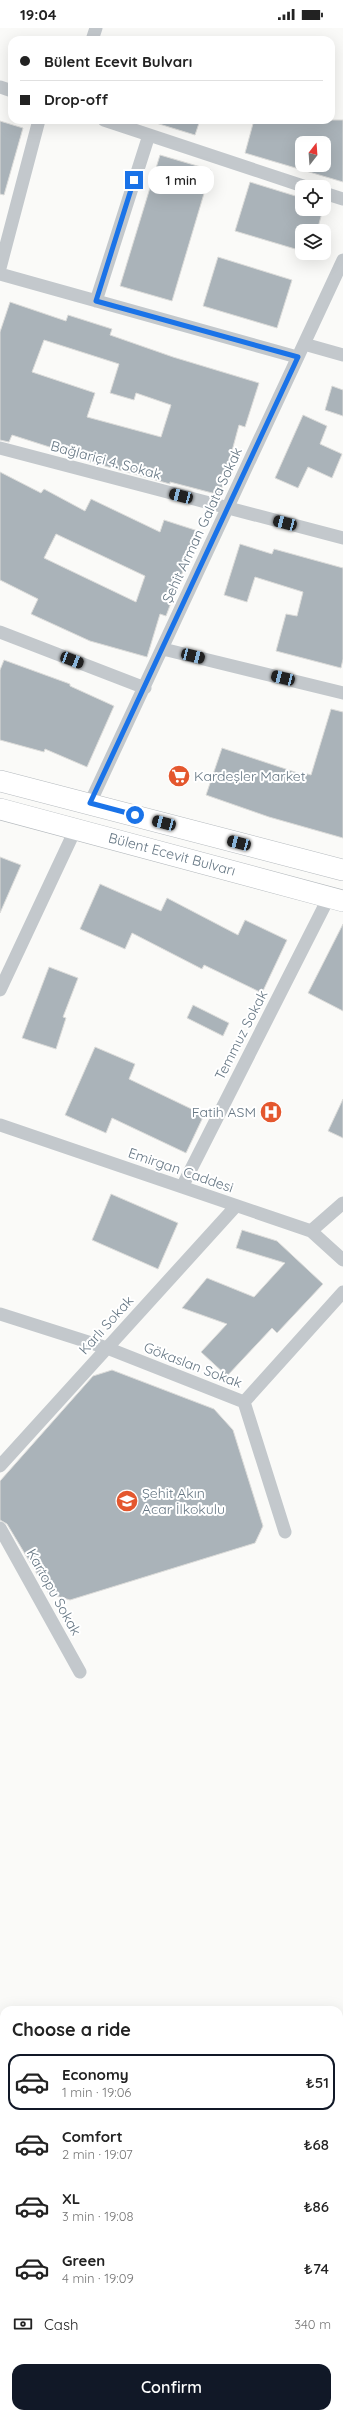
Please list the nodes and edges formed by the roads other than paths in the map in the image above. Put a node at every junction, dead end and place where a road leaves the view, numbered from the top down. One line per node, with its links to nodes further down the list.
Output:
1 (38, 124): 8 (street)
2 (116, 124): 3 (street)
3 (149, 135): 4 (street); 10 (street)
4 (295, 183)
5 (331, 195): 6 (street)
6 (343, 199)
7 (343, 260): 11 (street, Şehit Arman Galata Sokak)
8 (0, 268)
9 (0, 274): 10 (street)
10 (96, 301): 13 (street)
11 (304, 344): 12 (street); 13 (street, Şehit Arman Galata Sokak)
12 (343, 355)
13 (298, 357): 15 (street, Şehit Arman Galata Sokak)
14 (0, 448): 15 (street, Bağlariçi 4. Sokak)
15 (227, 508): 16 (street, Bağlariçi 4. Sokak); 18 (street, Şehit Arman Galata Sokak)
16 (343, 538)
17 (0, 632): 19 (street)
18 (163, 649): 19 (street, Şehit Arman Galata Sokak); 20 (street)
19 (145, 688): 22 (street, Şehit Arman Galata Sokak)
20 (343, 693)
21 (0, 780): 22 (main road, Bülent Ecevit Bulvarı)
22 (90, 803): 25 (main road, Bülent Ecevit Bulvarı)
23 (0, 809): 24 (main road, Bülent Ecevit Bulvarı)
24 (76, 828): 26 (main road, Bülent Ecevit Bulvarı); 27 (street)
25 (343, 870)
26 (336, 899): 29 (street, Temmuz Sokak)
27 (0, 990)
28 (0, 1125): 29 (street, Emirgan Caddesi)
29 (182, 1187): 31 (street, Emirgan Caddesi)
30 (343, 1204): 32 (street)
31 (236, 1206): 32 (street, Emirgan Caddesi); 36 (street, Karlı Sokak)
32 (311, 1231): 33 (street, Emirgan Caddesi)
33 (343, 1260)
34 (343, 1292): 37 (street)
35 (0, 1314): 36 (street, Gökaslan Sokak)
36 (107, 1348): 37 (street, Gökaslan Sokak); 38 (street, Karlı Sokak)
37 (244, 1402): 40 (street, Gökaslan Sokak)
38 (0, 1466)
39 (0, 1528): 41 (street, Kartopu Sokak)
40 (286, 1532)
41 (80, 1672)

